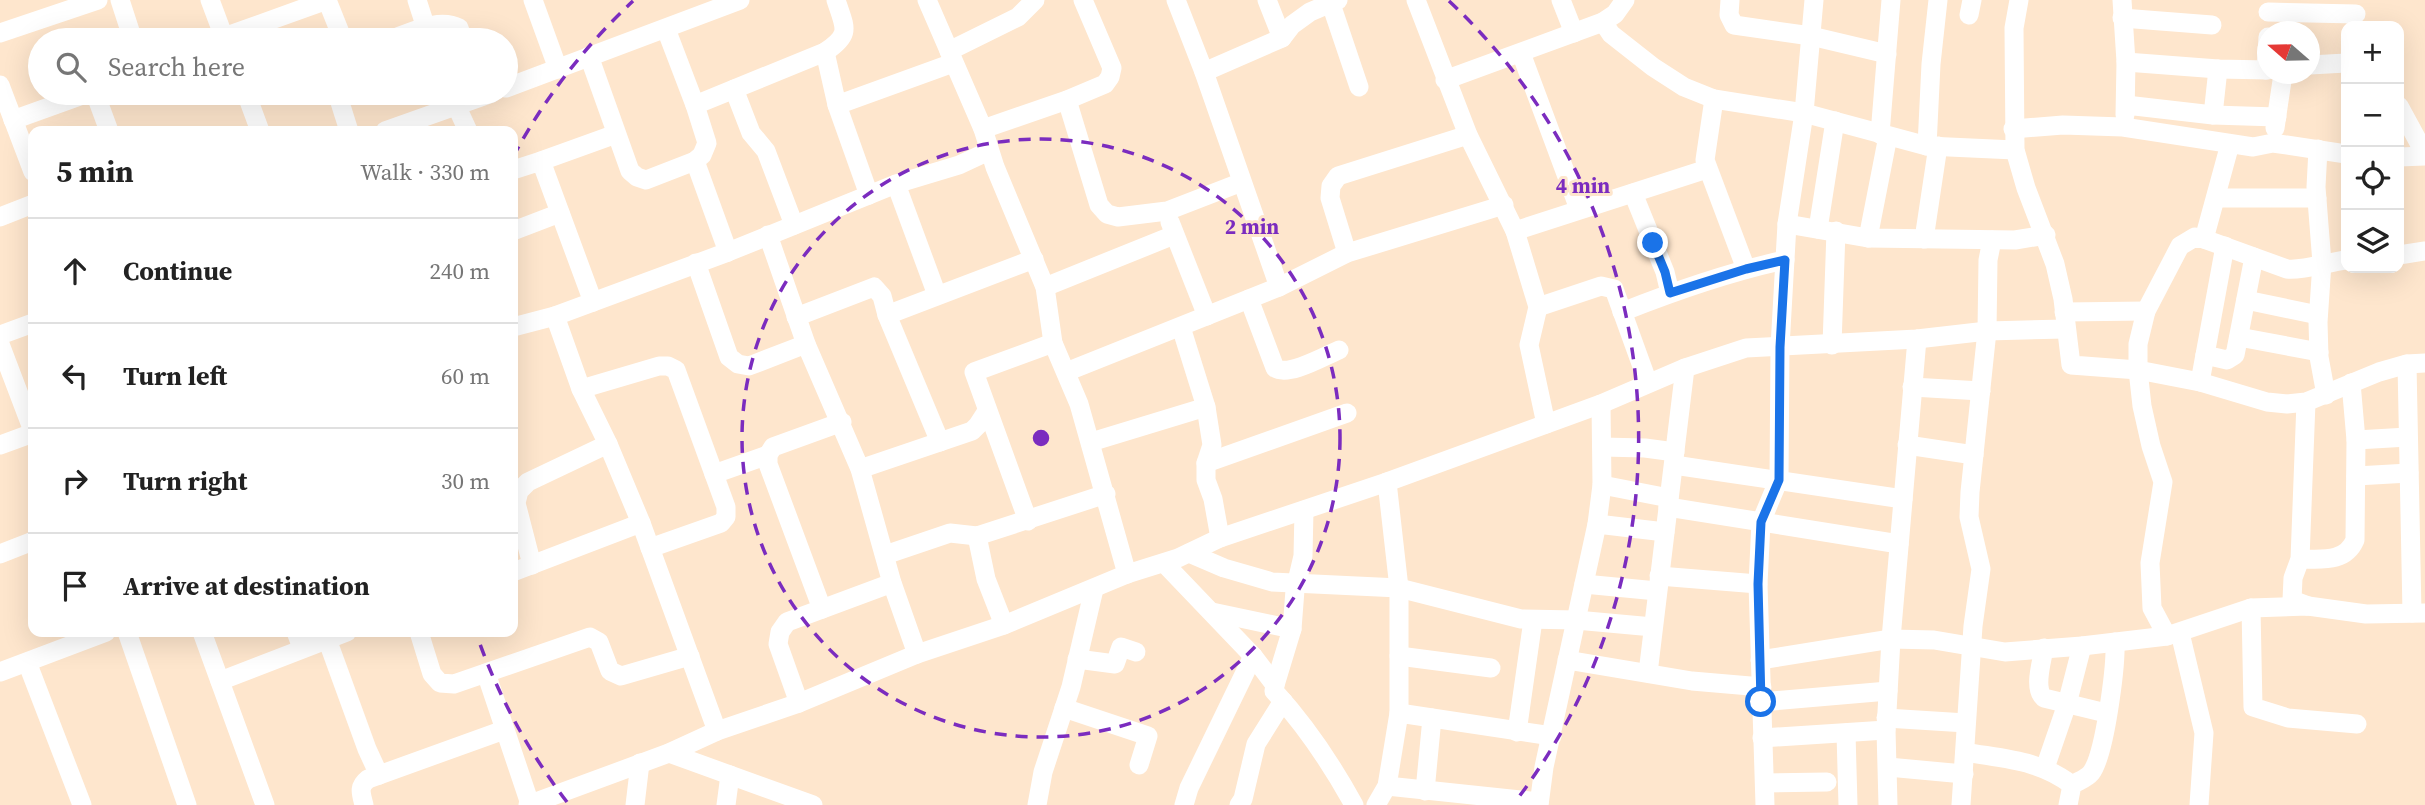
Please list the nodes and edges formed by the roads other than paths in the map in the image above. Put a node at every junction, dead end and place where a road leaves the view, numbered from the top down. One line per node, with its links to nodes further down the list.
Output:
1 (98, 0): 37 (street)
2 (120, 0): 30 (street)
3 (210, 0): 31 (street)
4 (327, 0): 32 (street); 33 (street)
5 (417, 0): 29 (street)
6 (533, 0): 49 (street)
7 (740, 0): 23 (street)
8 (836, 0): 41 (street)
9 (928, 0): 45 (street)
10 (1083, 0): 60 (street)
11 (1176, 0): 52 (street)
12 (1267, 0): 40 (street)
13 (1416, 0): 53 (street)
14 (1561, 0): 38 (street)
15 (1625, 0): 27 (street)
16 (1730, 0): 39 (street)
17 (1814, 0): 39 (street)
18 (1891, 0): 43 (street)
19 (1938, 0): 88 (street)
20 (2019, 0): 82 (street)
21 (1032, 1): 45 (street)
22 (1335, 2): 40 (street); 57 (street)
23 (713, 5): 36 (street)
24 (2122, 9): 28 (street); 46 (street)
25 (2356, 14): 26 (street)
26 (2268, 20)
27 (1603, 22): 38 (street); 59 (street)
28 (2212, 25)
29 (426, 27): 34 (street); 35 (street)
30 (129, 28)
31 (221, 28)
32 (254, 28)
33 (338, 28)
34 (423, 28)
35 (459, 28)
36 (666, 29): 44 (street); 66 (street)
37 (0, 33)
38 (1574, 33): 42 (street)
39 (1811, 36): 43 (street); 69 (street)
40 (1282, 38): 52 (street)
41 (825, 52): 58 (street); 67 (street)
42 (1521, 53): 53 (street); 108 (street)
43 (1887, 54): 85 (street)
44 (589, 56): 49 (street); 83 (street)
45 (951, 57): 67 (street); 81 (street)
46 (2126, 62): 50 (street); 61 (street)
47 (2341, 63): 48 (street)
48 (2320, 64)
49 (558, 69): 54 (street)
50 (2218, 69): 51 (street); 70 (street)
51 (2257, 70)
52 (1204, 72): 100 (street)
53 (1445, 80): 84 (street)
54 (518, 84)
55 (2273, 84): 72 (street)
56 (0, 85): 73 (street)
57 (1359, 87)
58 (734, 89): 66 (street); 113 (street)
59 (1714, 99): 69 (street); 99 (street)
60 (1067, 100): 81 (street); 109 (street)
61 (2126, 104): 70 (street); 80 (street)
62 (55, 105): 73 (street)
63 (99, 105): 75 (street)
64 (250, 105): 76 (street)
65 (341, 105): 77 (street)
66 (695, 105): 97 (street)
67 (837, 105): 103 (street)
68 (456, 106): 78 (street); 79 (street)
69 (1804, 113): 74 (street); 112 (street)
70 (2213, 115): 72 (street)
71 (2404, 115): 93 (street)
72 (2277, 117): 86 (street)
73 (13, 120): 95 (street)
74 (1835, 121): 85 (street); 115 (street)
75 (107, 126)
76 (258, 126)
77 (348, 126)
78 (399, 126)
79 (465, 126)
80 (2123, 127): 82 (street); 87 (street)
81 (983, 129): 91 (street)
82 (2013, 129): 90 (street)
83 (616, 134): 96 (street); 97 (street)
84 (1468, 135): 106 (street); 127 (street)
85 (1884, 135): 88 (street); 120 (street)
86 (2273, 143): 87 (street); 89 (street)
87 (2230, 144): 104 (street)
88 (1932, 146): 90 (street); 121 (street)
89 (2318, 149): 92 (street); 105 (street)
90 (2015, 150): 119 (street)
91 (989, 152): 101 (street); 130 (street)
92 (2341, 153)
93 (2425, 155): 94 (street)
94 (2404, 157)
95 (28, 159)
96 (541, 161): 98 (street); 110 (street)
97 (695, 161): 126 (street)
98 (518, 168)
99 (1707, 169): 102 (street); 135 (street)
100 (1242, 182): 109 (street); 137 (street)
101 (896, 184): 103 (street); 139 (street)
102 (1633, 193): 108 (street); 138 (street)
103 (869, 195): 113 (street)
104 (2217, 198): 105 (street); 122 (street)
105 (2317, 198): 134 (street)
106 (1504, 205): 116 (street); 127 (street)
107 (28, 206): 111 (street)
108 (1579, 209): 116 (street)
109 (1167, 211): 117 (street)
110 (559, 213): 114 (street); 141 (street)
111 (0, 217)
112 (1787, 224): 115 (street); 131 (street)
113 (794, 225): 118 (street)
114 (518, 229)
115 (1827, 230): 120 (street); 162 (street)
116 (1515, 231): 142 (street)
117 (1174, 234): 136 (street); 149 (street)
118 (768, 235): 126 (street); 150 (street)
119 (2046, 235): 123 (street); 152 (street)
120 (1868, 238): 121 (street)
121 (1924, 239): 123 (street)
122 (2204, 239): 124 (street); 143 (street)
123 (1992, 240): 156 (street)
124 (2225, 246): 129 (street); 145 (street)
125 (2425, 251): 128 (street)
126 (728, 252): 133 (street)
127 (1347, 253): 137 (street)
128 (2404, 254)
129 (2253, 257): 134 (street); 151 (street)
130 (1034, 259): 136 (street); 139 (street)
131 (1785, 260): 135 (street); 163 (street)
132 (2341, 261): 134 (street)
133 (696, 263): 141 (street); 161 (street)
134 (2322, 263): 147 (street)
135 (1746, 269): 138 (street)
136 (1045, 287): 159 (street)
137 (1279, 287): 140 (street)
138 (1670, 293): 144 (street)
139 (937, 296): 146 (street)
140 (1249, 299): 149 (street); 164 (street)
141 (593, 302): 148 (street)
142 (1538, 307): 144 (street); 185 (street)
143 (2146, 311): 152 (street); 169 (street)
144 (1622, 312): 172 (street)
145 (2213, 313): 151 (street); 166 (street)
146 (887, 315): 150 (street); 189 (street)
147 (2318, 315): 151 (street); 165 (street)
148 (555, 316): 154 (street); 175 (street)
149 (1207, 316): 155 (street)
150 (796, 317): 161 (street)
151 (2242, 319): 165 (street); 166 (street)
152 (2065, 320): 156 (street); 169 (street)
153 (28, 325): 157 (street)
154 (518, 326)
155 (1181, 327): 170 (street); 180 (street)
156 (1987, 331): 158 (street); 176 (street)
157 (0, 335)
158 (1916, 339): 162 (street); 174 (street)
159 (1053, 343): 170 (street); 181 (street)
160 (0, 344): 183 (street)
161 (806, 344): 184 (street)
162 (1832, 345): 163 (street)
163 (1780, 347): 168 (street); 203 (street)
164 (1339, 350)
165 (2319, 352): 177 (street)
166 (2205, 355): 171 (street)
167 (2416, 363): 173 (street); 187 (street)
168 (1685, 368): 172 (street); 197 (street)
169 (2138, 370): 171 (street); 247 (street)
170 (1066, 372): 190 (street)
171 (2200, 382): 178 (street)
172 (1648, 383): 179 (street)
173 (2351, 383): 177 (street); 188 (street)
174 (1912, 387): 176 (street); 192 (street)
175 (581, 390): 191 (street); 201 (street)
176 (1981, 391): 196 (street)
177 (2326, 395): 178 (street)
178 (2305, 402): 225 (street)
179 (1601, 404): 185 (street); 194 (street)
180 (1206, 407): 190 (street); 198 (street)
181 (987, 411): 189 (street); 212 (street)
182 (1347, 413): 198 (street)
183 (28, 419)
184 (842, 422): 195 (street); 199 (street)
185 (1546, 424): 204 (street)
186 (28, 434): 193 (street)
187 (2408, 437): 188 (street); 200 (street)
188 (2356, 440): 202 (street)
189 (940, 442): 199 (street)
190 (1091, 442): 206 (street)
191 (608, 444): 207 (street); 214 (street)
192 (1907, 444): 196 (street); 208 (street)
193 (0, 445)
194 (1602, 447): 197 (street); 205 (street)
195 (768, 455): 201 (street); 239 (street)
196 (1974, 455): 257 (street)
197 (1675, 458): 203 (street); 209 (street)
198 (1206, 463): 218 (street)
199 (860, 469): 224 (street)
200 (2409, 473): 202 (street); 241 (street)
201 (714, 474): 221 (street)
202 (2356, 476): 225 (street)
203 (1779, 480): 208 (street); 213 (street)
204 (1387, 482): 210 (street); 236 (street)
205 (1602, 485): 209 (street); 215 (street)
206 (1106, 494): 212 (street); 229 (street)
207 (518, 495)
208 (1903, 499): 220 (street)
209 (1668, 503): 213 (street); 216 (street)
210 (1304, 510): 218 (street); 234 (street)
211 (518, 511): 227 (street)
212 (1028, 521): 217 (street)
213 (1761, 522): 220 (street); 233 (street)
214 (640, 523): 221 (street); 227 (street)
215 (1597, 524): 216 (street); 232 (street)
216 (1665, 532): 231 (street)
217 (976, 536): 224 (street); 244 (street)
218 (1220, 538): 222 (street)
219 (28, 543): 223 (street)
220 (1899, 544): 254 (street)
221 (650, 548): 262 (street)
222 (1189, 553): 226 (street); 234 (street)
223 (0, 554)
224 (885, 555): 230 (street)
225 (2300, 559): 237 (street)
226 (1164, 563): 229 (street); 240 (street)
227 (532, 565): 228 (street)
228 (518, 570)
229 (1127, 574): 235 (street)
230 (892, 583): 239 (street); 261 (street)
231 (1658, 583): 232 (street); 233 (street); 245 (street)
232 (1584, 584): 243 (street)
233 (1758, 584): 267 (street)
234 (1296, 585): 236 (street); 246 (street)
235 (1094, 589): 244 (street); 265 (street)
236 (1399, 589): 242 (street); 264 (street)
237 (2308, 606): 238 (street); 241 (street)
238 (2251, 608): 247 (street); 285 (street)
239 (822, 609): 277 (street)
240 (1212, 612): 246 (street); 263 (street)
241 (2419, 613)
242 (1533, 620): 243 (street); 288 (street)
243 (1576, 621): 245 (street); 266 (street)
244 (1004, 625): 261 (street)
245 (1653, 627): 272 (street)
246 (1292, 629): 275 (street)
247 (2174, 634): 256 (street); 328 (street)
248 (93, 637): 268 (street)
249 (129, 637): 310 (street)
250 (204, 637): 273 (street)
251 (333, 637): 253 (street)
252 (421, 637): 271 (street)
253 (327, 639): 255 (street); 299 (street)
254 (1891, 639): 257 (street); 267 (street); 274 (street)
255 (299, 640): 273 (street)
256 (2115, 642): 258 (street); 281 (street)
257 (1971, 646): 259 (street); 283 (street)
258 (2082, 646): 259 (street); 278 (street)
259 (2044, 648): 278 (street)
260 (1136, 652): 265 (street)
261 (918, 654): 277 (street)
262 (690, 656): 271 (street); 287 (street)
263 (1253, 656): 275 (street); 318 (street)
264 (1399, 656): 269 (street); 280 (street)
265 (1077, 659): 279 (street)
266 (1567, 660): 272 (street); 290 (street)
267 (1760, 660): 276 (street)
268 (27, 662): 270 (street); 309 (street)
269 (1491, 668)
270 (0, 672)
271 (486, 673): 286 (street)
272 (1648, 673): 276 (street)
273 (220, 681): 311 (street)
274 (1888, 691): 276 (street); 284 (street)
275 (1279, 693): 304 (street); 319 (street)
276 (1762, 694): 291 (street)
277 (799, 702): 287 (street)
278 (2067, 704): 281 (street); 297 (street)
279 (1064, 708): 295 (street); 317 (street)
280 (1399, 713): 282 (street); 305 (street)
281 (2106, 713): 303 (street)
282 (1432, 719): 288 (street); 306 (street)
283 (1966, 723): 284 (street); 292 (street)
284 (1886, 724): 289 (street); 296 (street)
285 (2357, 724)
286 (504, 730): 299 (street); 313 (street)
287 (717, 731): 293 (street)
288 (1517, 732): 290 (street)
289 (1846, 733): 291 (street); 324 (street)
290 (1552, 736): 308 (street)
291 (1762, 738): 302 (street)
292 (1965, 752): 297 (street); 298 (street)
293 (669, 754): 294 (street); 300 (street)
294 (640, 763): 307 (street); 314 (street)
295 (1139, 765)
296 (1888, 767): 298 (street); 325 (street)
297 (2045, 768): 303 (street)
298 (1964, 774): 326 (street)
299 (379, 775): 312 (street)
300 (730, 775): 315 (street); 316 (street)
301 (1827, 782): 302 (street)
302 (1765, 783): 323 (street)
303 (2072, 785): 327 (street)
304 (1343, 786): 320 (street); 321 (street)
305 (1387, 786): 306 (street); 322 (street)
306 (1425, 791): 308 (street)
307 (569, 797): 313 (street)
308 (1539, 804)
309 (82, 805)
310 (187, 805)
311 (265, 805)
312 (365, 805)
313 (529, 805)
314 (635, 805)
315 (726, 805)
316 (813, 805)
317 (1037, 805)
318 (1184, 805)
319 (1239, 805)
320 (1336, 805)
321 (1354, 805)
322 (1376, 805)
323 (1765, 805)
324 (1848, 805)
325 (1888, 805)
326 (1961, 805)
327 (2068, 805)
328 (2199, 805)

